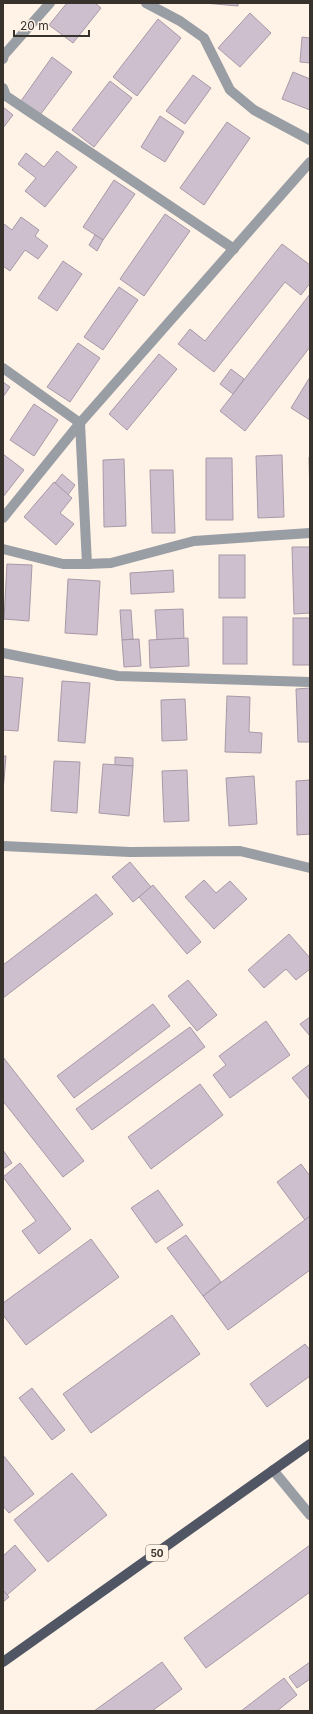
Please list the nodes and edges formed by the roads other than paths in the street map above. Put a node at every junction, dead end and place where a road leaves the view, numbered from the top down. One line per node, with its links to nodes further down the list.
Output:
1 (50, 3): 3 (street)
2 (146, 3): 5 (street)
3 (3, 59)
4 (3, 88): 7 (street)
5 (310, 140)
6 (310, 162): 7 (street)
7 (234, 250): 9 (street)
8 (3, 368): 9 (street)
9 (80, 422): 10 (street); 13 (street)
10 (3, 518)
11 (310, 533): 13 (street)
12 (3, 549): 13 (street)
13 (87, 564)
14 (3, 653): 15 (street)
15 (310, 682)
16 (3, 846): 17 (street)
17 (310, 868)
18 (310, 1444): 19 (main road, 50)
19 (273, 1470): 20 (street); 21 (main road, 50)
20 (310, 1515)
21 (3, 1662)

